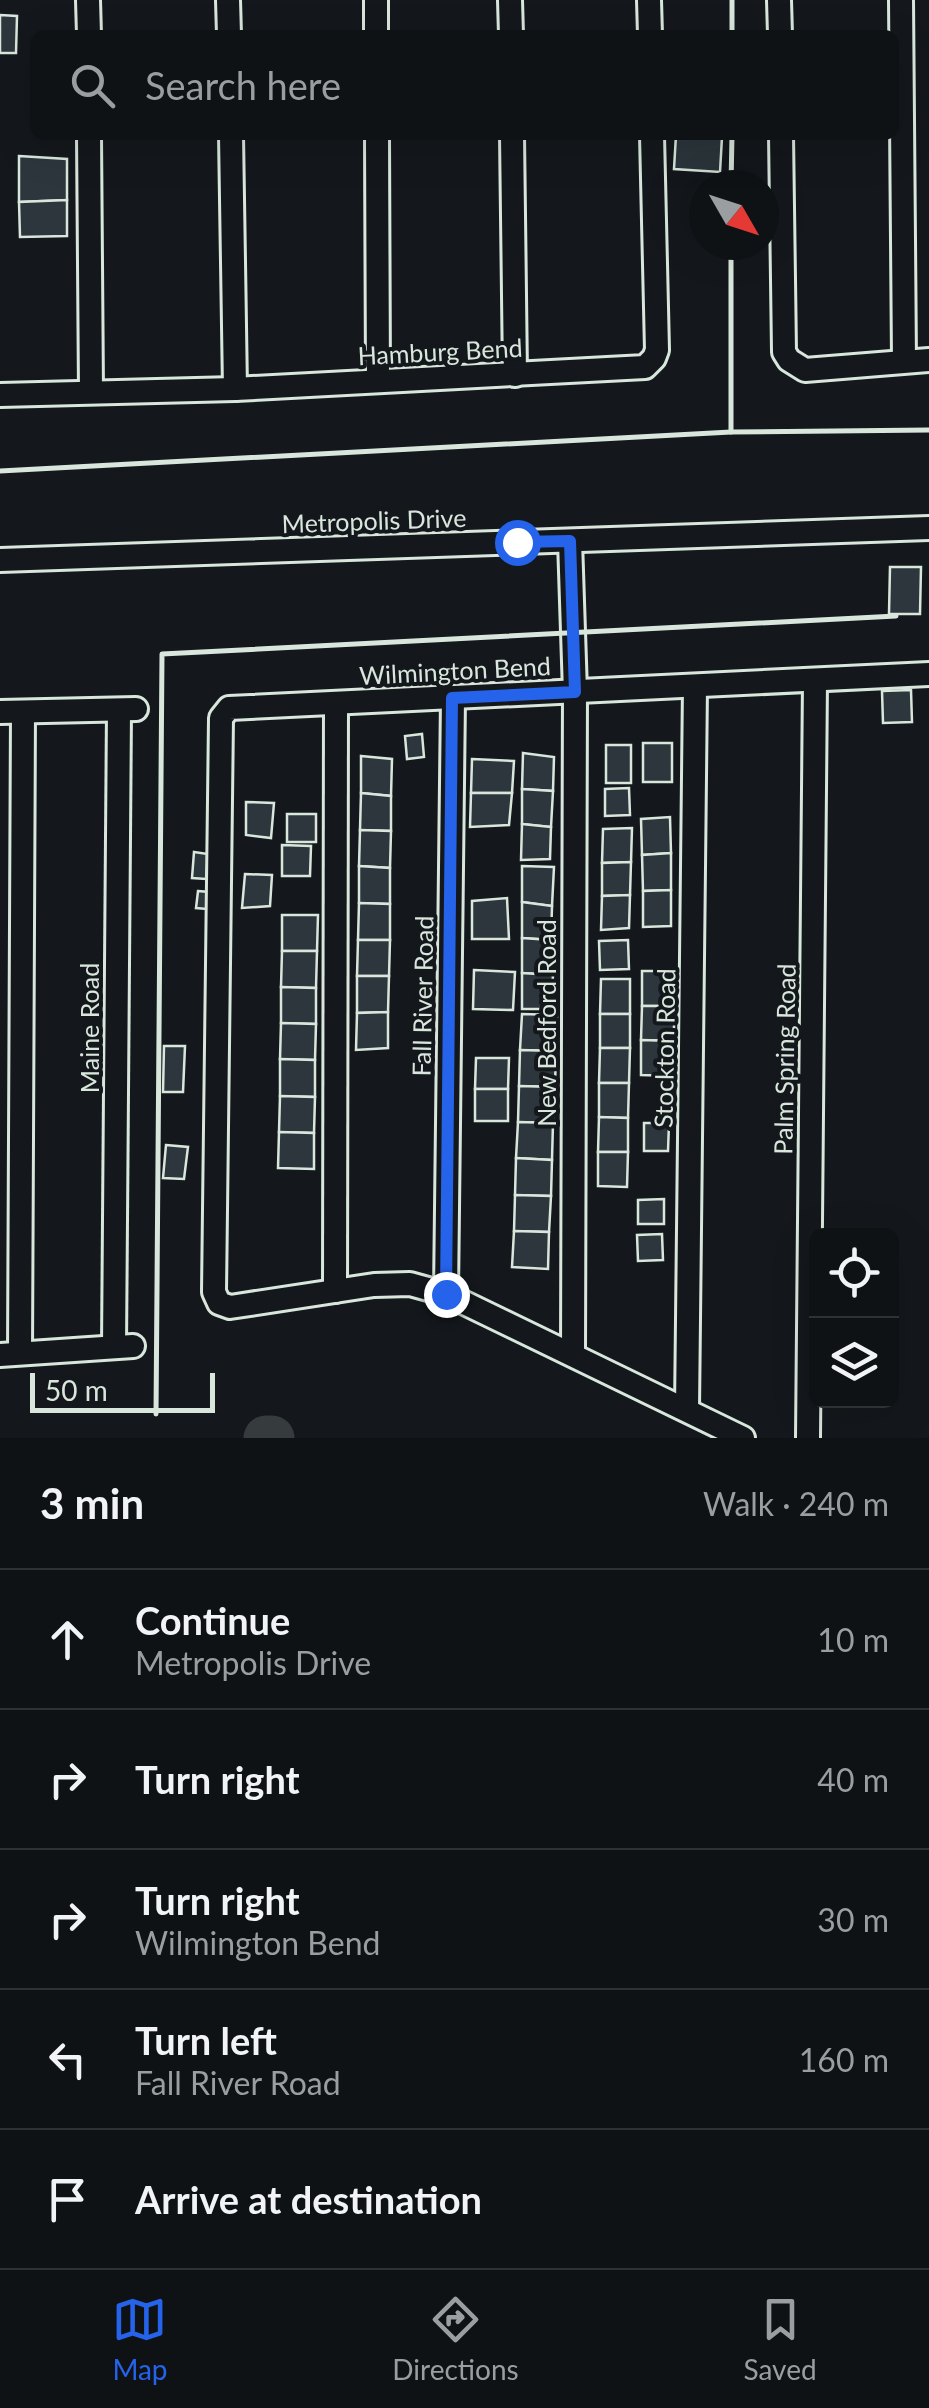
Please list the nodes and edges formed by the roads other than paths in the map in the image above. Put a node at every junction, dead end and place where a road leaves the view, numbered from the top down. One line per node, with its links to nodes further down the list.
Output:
1 (88, 0): 8 (street)
2 (228, 0): 9 (street)
3 (376, 0): 10 (street)
4 (510, 0): 11 (street)
5 (650, 0): 12 (street)
6 (779, 0): 13 (street)
7 (901, 0): 21 (street)
8 (88, 30)
9 (229, 30)
10 (376, 30)
11 (511, 30)
12 (650, 30)
13 (780, 30)
14 (89, 140): 25 (street)
15 (230, 140): 24 (street)
16 (377, 140): 23 (street)
17 (512, 140): 22 (street)
18 (652, 140): 22 (street, Hamburg Bend)
19 (781, 140): 21 (street)
20 (929, 360): 21 (street)
21 (904, 361)
22 (515, 375): 23 (street, Hamburg Bend)
23 (378, 380): 24 (street, Hamburg Bend)
24 (235, 389): 25 (street, Hamburg Bend)
25 (91, 392): 26 (street, Hamburg Bend)
26 (0, 395)
27 (929, 528): 28 (street, Metropolis Drive)
28 (570, 541): 29 (street, Metropolis Drive); 33 (street, New Bedford Road)
29 (0, 560)
30 (929, 674): 31 (street, Wilmington Bend)
31 (815, 680): 32 (street, Wilmington Bend); 43 (street, Palm Spring Road)
32 (695, 686): 33 (street, Wilmington Bend); 41 (street, Stockton Road)
33 (575, 692): 34 (street, Wilmington Bend); 40 (street, New Bedford Road)
34 (452, 698): 35 (street, Wilmington Bend); 38 (street, Fall River Road)
35 (336, 703): 37 (street); 37 (street, Wilmington Bend)
36 (12, 712): 39 (street); 39 (street, Maine Road)
37 (335, 1292): 38 (street)
38 (446, 1294): 40 (street)
39 (10, 1354)
40 (573, 1354): 41 (street)
41 (687, 1410): 42 (street)
42 (743, 1438)
43 (808, 1438)

